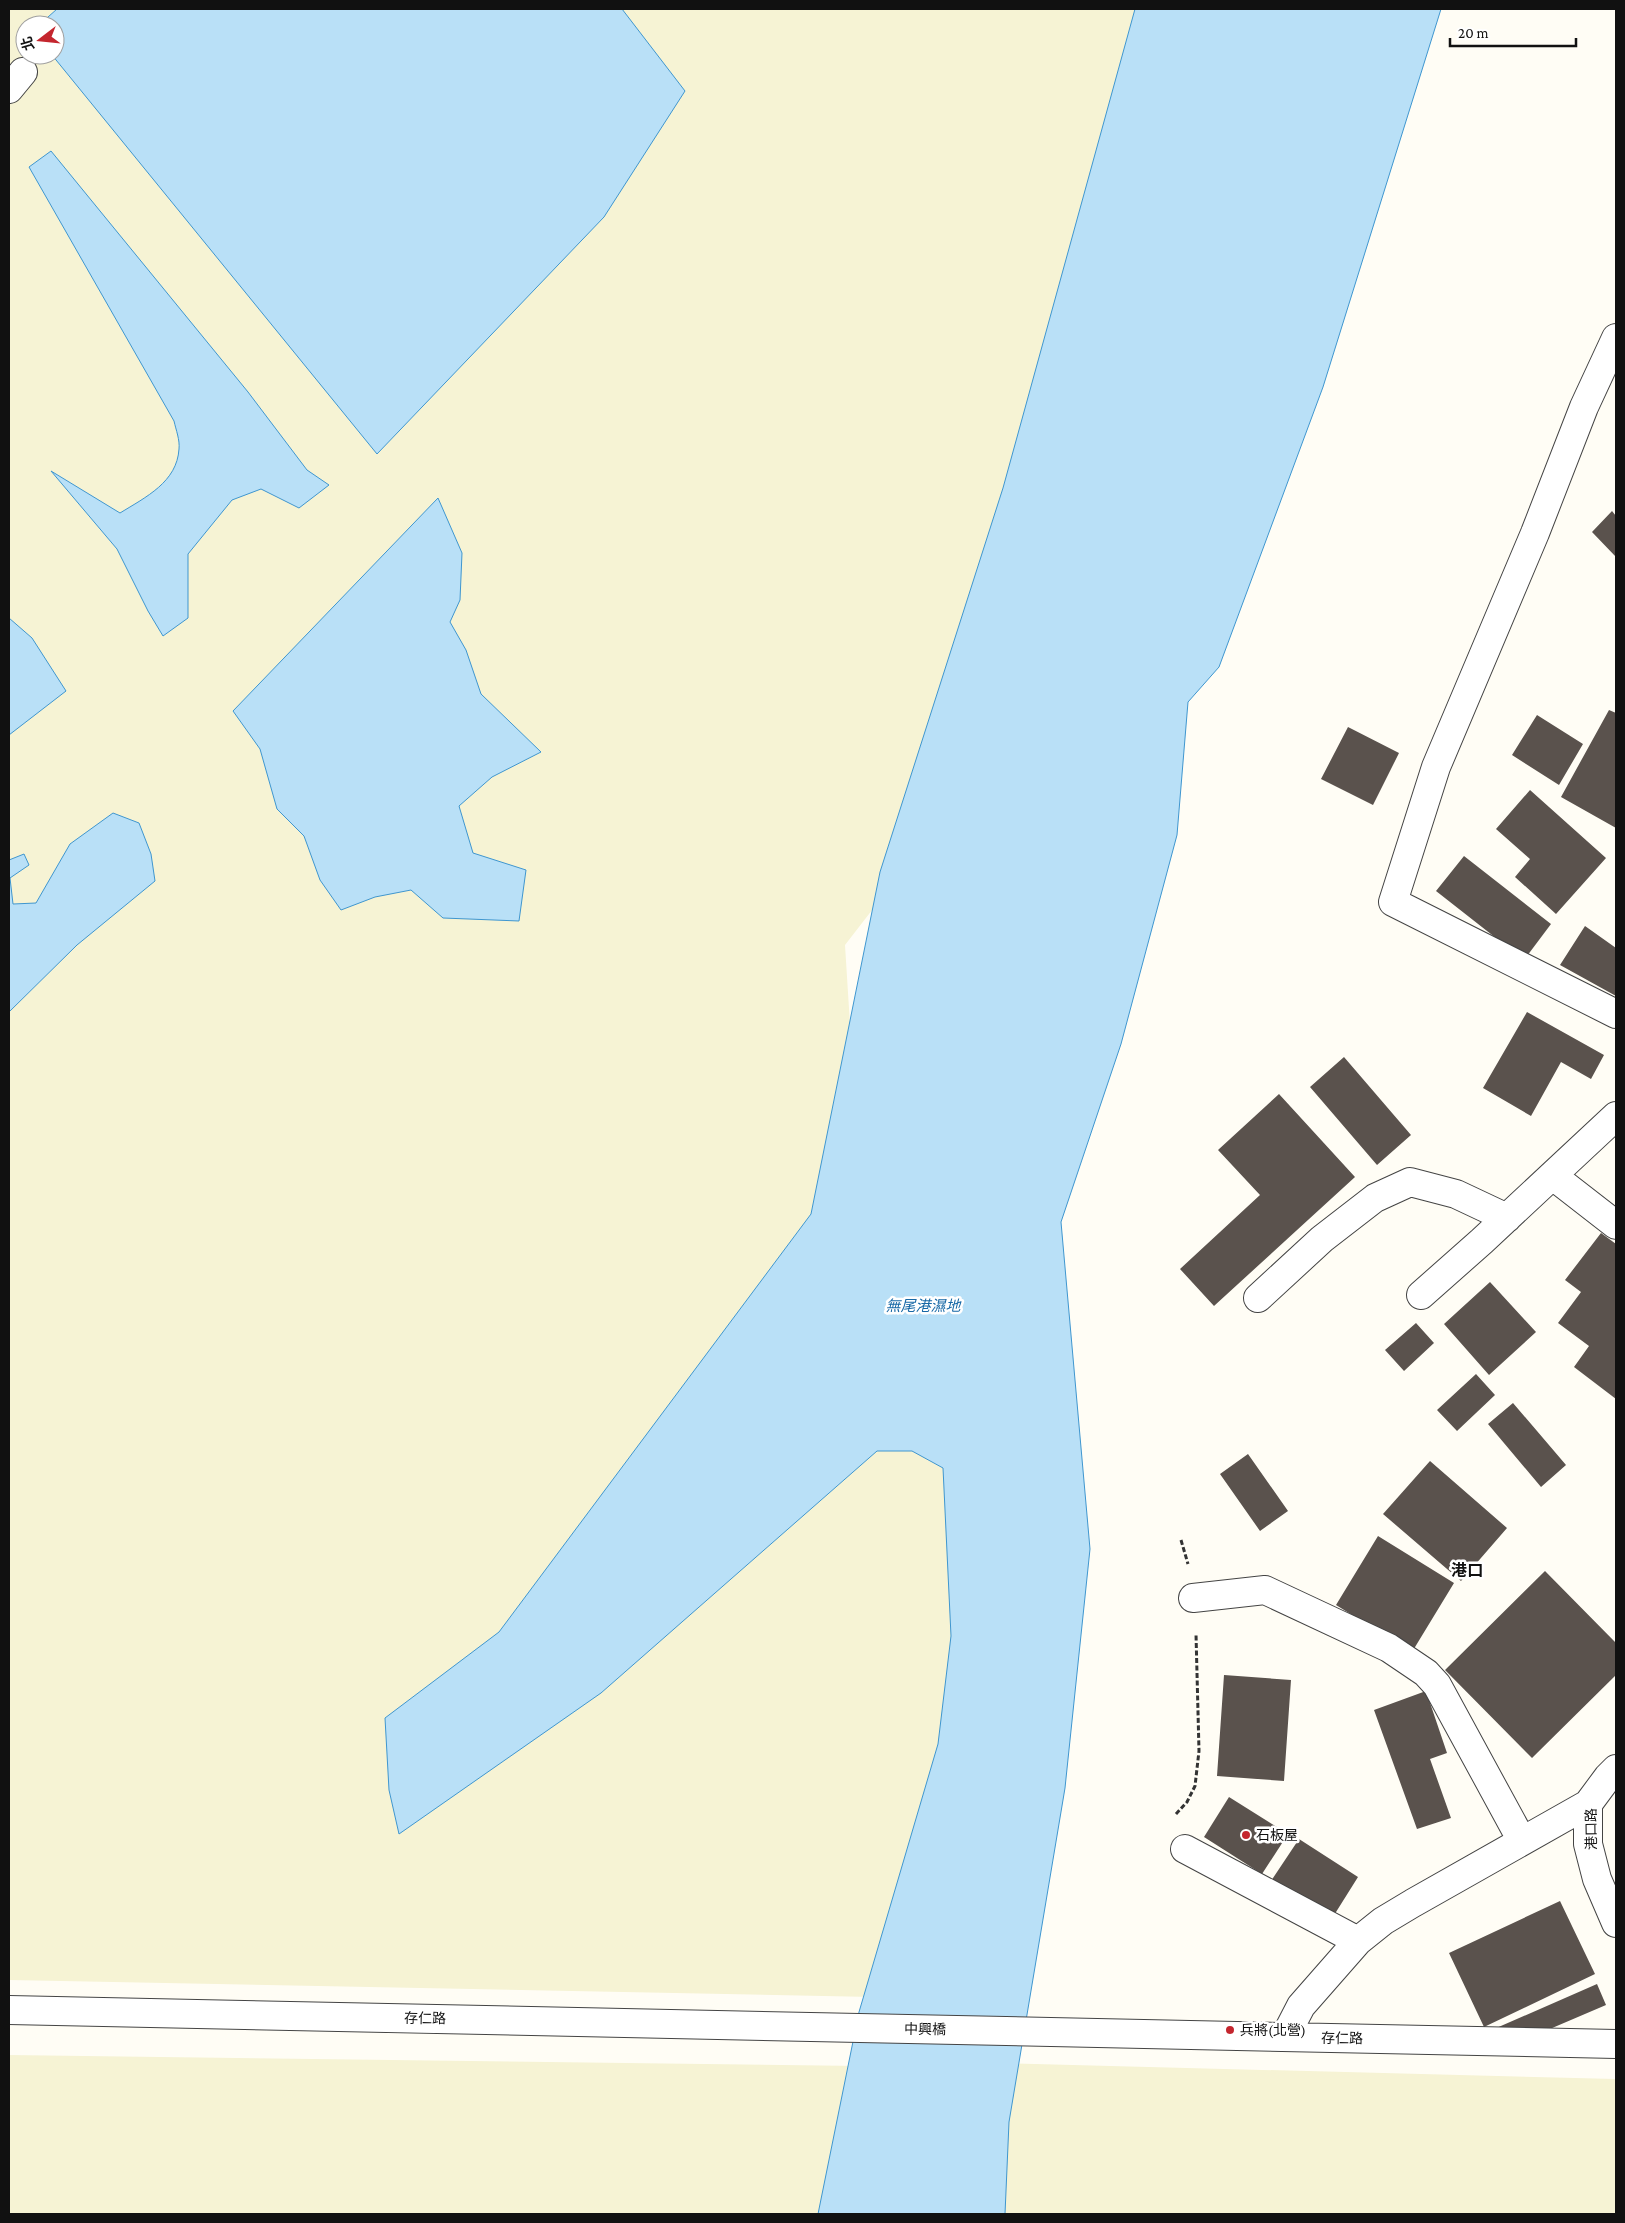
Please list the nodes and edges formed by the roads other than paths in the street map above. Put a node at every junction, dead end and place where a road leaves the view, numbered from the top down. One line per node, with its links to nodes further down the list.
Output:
1 (1616, 338): 2 (street)
2 (1616, 1014)
3 (1616, 1116): 4 (street)
4 (1553, 1176): 5 (street); 6 (street)
5 (1507, 1218): 7 (street); 8 (street)
6 (1616, 1226)
7 (1420, 1295)
8 (1258, 1298)
9 (1193, 1598): 12 (street)
10 (1616, 1769): 11 (street, 港口路)
11 (1588, 1804): 12 (street); 14 (street, 港口路)
12 (1522, 1841): 15 (street)
13 (1185, 1849): 15 (street)
14 (1616, 1923)
15 (1358, 1940): 19 (street)
16 (9, 2010): 17 (street, 存仁路)
17 (841, 2027): 18 (street, 中興橋)
18 (1008, 2030): 19 (street, 存仁路)
19 (1285, 2037): 20 (street, 存仁路)
20 (1616, 2044)

